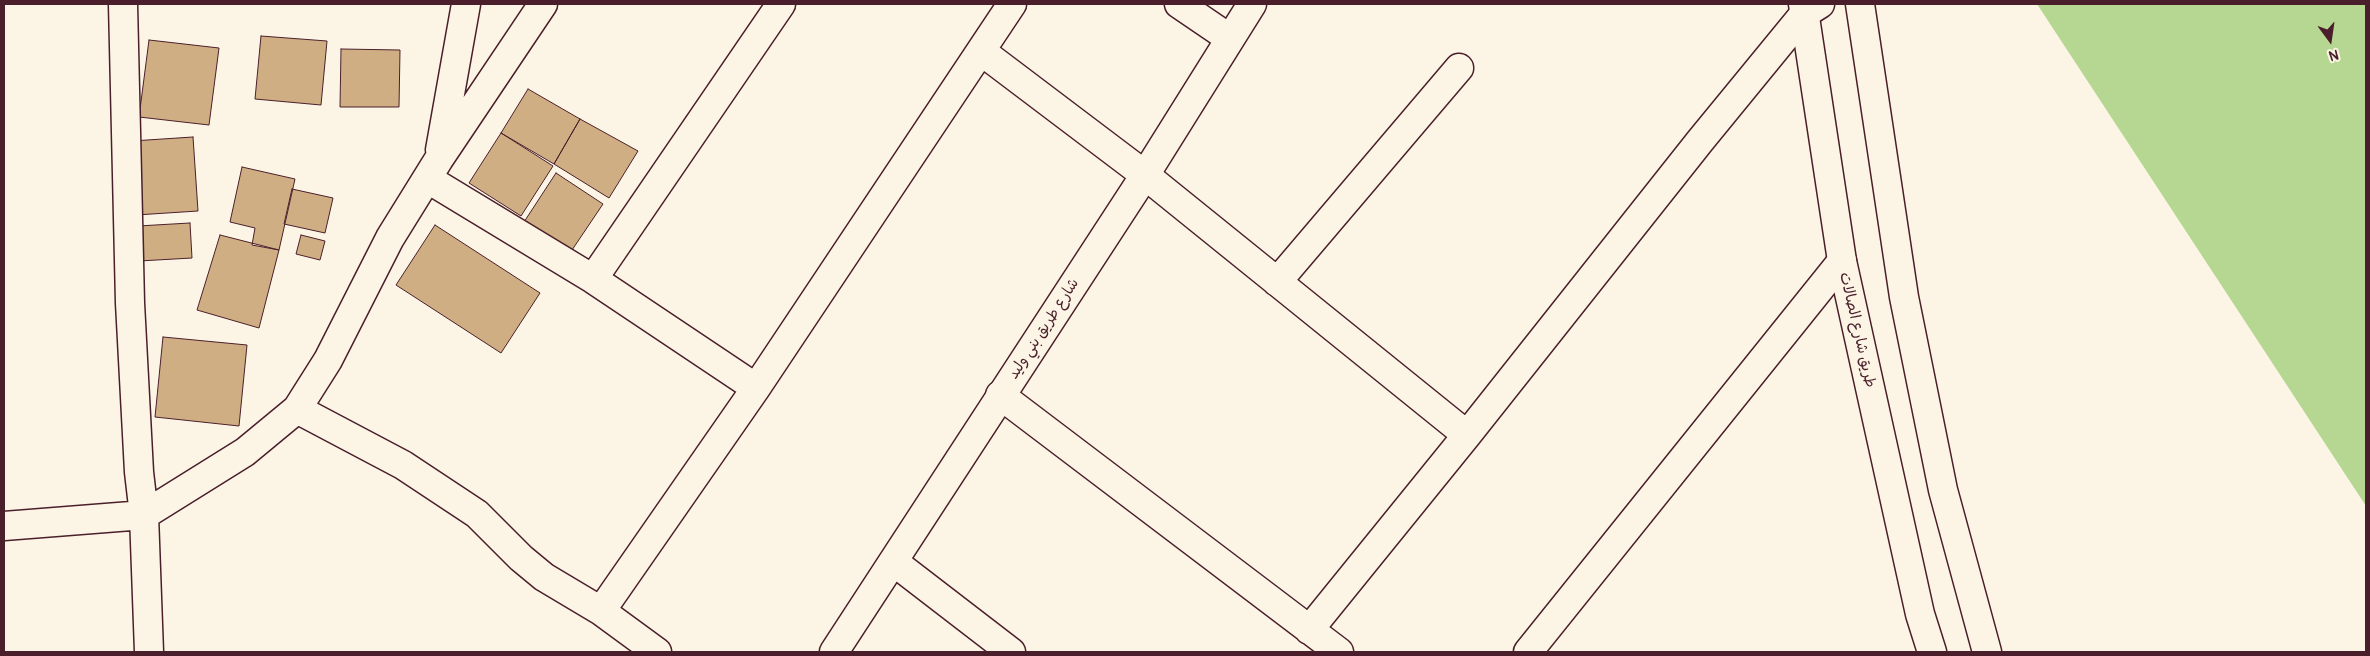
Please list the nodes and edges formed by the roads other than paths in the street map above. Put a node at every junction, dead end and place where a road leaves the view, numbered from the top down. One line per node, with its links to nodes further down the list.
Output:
1 (123, 4): 22 (street)
2 (466, 4): 13 (street)
3 (543, 4): 13 (street)
4 (781, 4): 16 (street)
5 (1012, 4): 11 (street)
6 (1179, 4): 10 (street)
7 (1252, 4): 10 (street, شارع طريق بني وليد)
8 (1860, 4): 34 (street)
9 (1809, 7): 15 (street, طريق شارع الصالات); 21 (street)
10 (1229, 38): 14 (street, شارع طريق بني وليد)
11 (981, 51): 14 (street); 18 (street)
12 (1459, 68): 17 (street)
13 (433, 169): 16 (street); 20 (street)
14 (1145, 175): 17 (street); 19 (street, شارع طريق بني وليد)
15 (1842, 261): 32 (street); 33 (street, طريق شارع الصالات)
16 (594, 279): 18 (street)
17 (1277, 282): 21 (street)
18 (756, 388): 25 (street)
19 (1000, 395): 24 (street, شارع طريق بني وليد); 26 (street)
20 (297, 409): 22 (street); 25 (street)
21 (1467, 435): 26 (street)
22 (144, 515): 23 (street); 27 (street)
23 (4, 526)
24 (894, 562): 29 (street, شارع طريق بني وليد); 30 (street)
25 (602, 611): 28 (street)
26 (1310, 630): 31 (street)
27 (149, 652)
28 (657, 652)
29 (834, 652)
30 (1011, 652)
31 (1339, 652)
32 (1528, 652)
33 (1932, 652)
34 (1987, 652)

